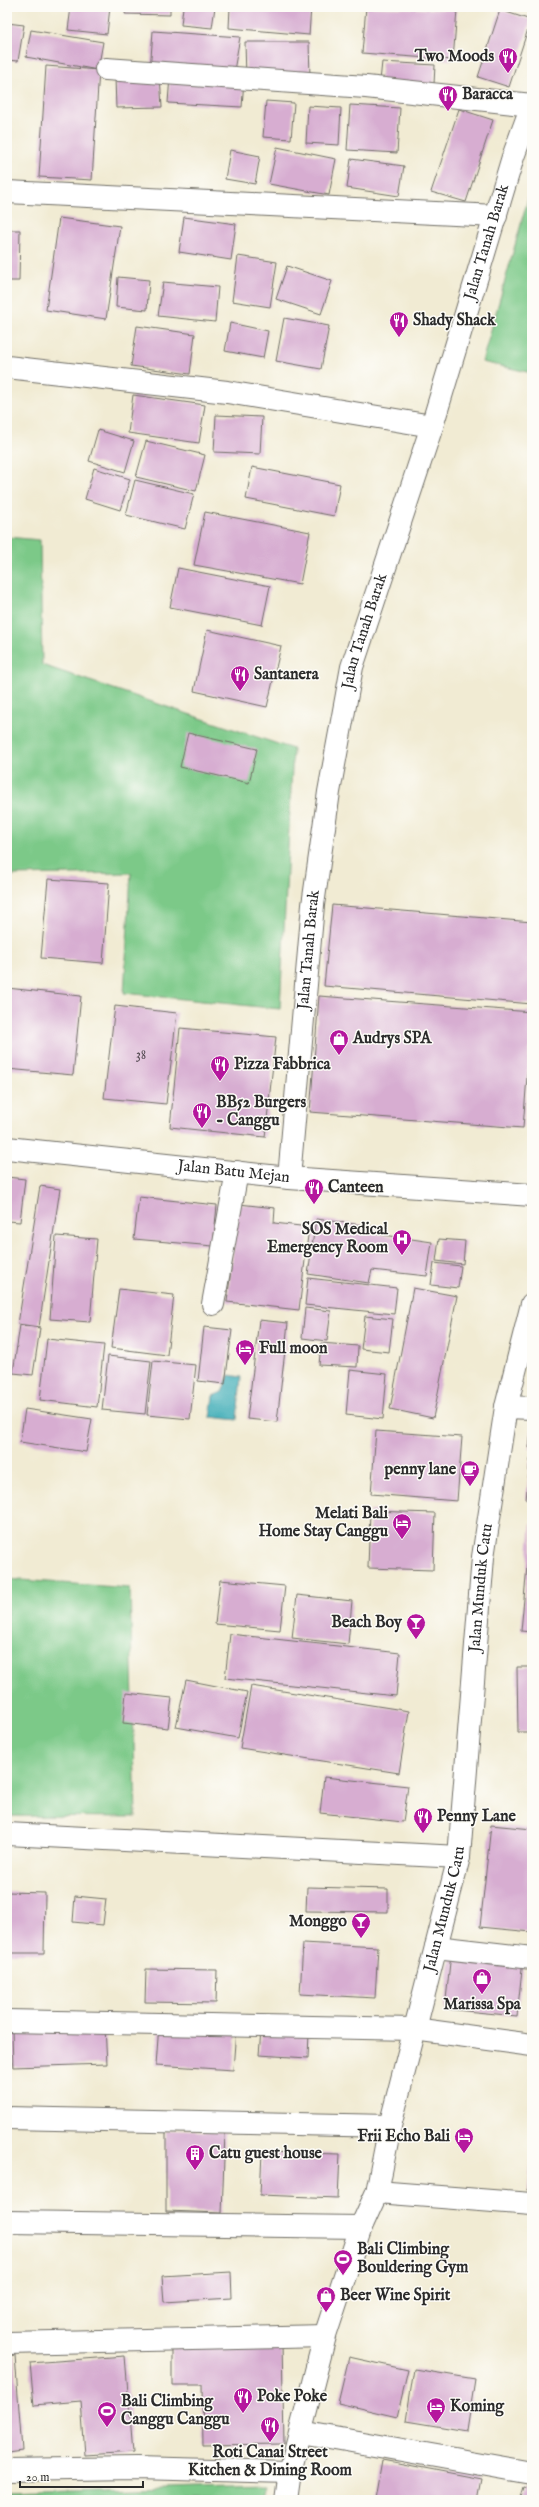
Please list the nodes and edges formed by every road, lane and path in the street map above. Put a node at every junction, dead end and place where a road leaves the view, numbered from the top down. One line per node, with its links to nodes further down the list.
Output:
1 (106, 69): 2 (street)
2 (532, 105): 4 (street, Jalan Tanah Barak)
3 (7, 192): 4 (street)
4 (496, 216): 6 (street, Jalan Tanah Barak)
5 (7, 367): 6 (street)
6 (432, 426): 9 (street, Jalan Tanah Barak)
7 (7, 1148): 8 (street, Jalan Batu Mejan)
8 (237, 1172): 9 (street, Jalan Batu Mejan); 11 (street)
9 (289, 1178): 10 (street, Jalan Batu Mejan)
10 (532, 1195)
11 (213, 1304)
12 (532, 1304): 13 (street, Jalan Munduk Catu)
13 (506, 1407): 14 (street); 16 (street, Jalan Munduk Catu)
14 (532, 1408)
15 (7, 1834): 16 (street)
16 (459, 1857): 17 (street, Jalan Munduk Catu)
17 (436, 1946): 18 (street); 20 (street, Jalan Munduk Catu)
18 (532, 1958)
19 (7, 2022): 20 (street)
20 (414, 2029): 21 (street); 23 (street, Jalan Munduk Catu)
21 (532, 2045)
22 (7, 2118): 23 (street)
23 (390, 2126): 24 (street, Jalan Munduk Catu)
24 (377, 2192): 25 (street); 27 (street, Jalan Munduk Catu)
25 (532, 2204)
26 (7, 2222): 27 (street)
27 (361, 2227): 28 (street, Jalan Munduk Catu)
28 (325, 2336): 29 (street); 30 (street, Jalan Munduk Catu)
29 (7, 2343)
30 (302, 2432): 32 (street, Jalan Munduk Catu); 33 (street)
31 (7, 2470): 32 (street)
32 (290, 2472): 34 (street, Jalan Munduk Catu)
33 (532, 2473)
34 (286, 2500)

